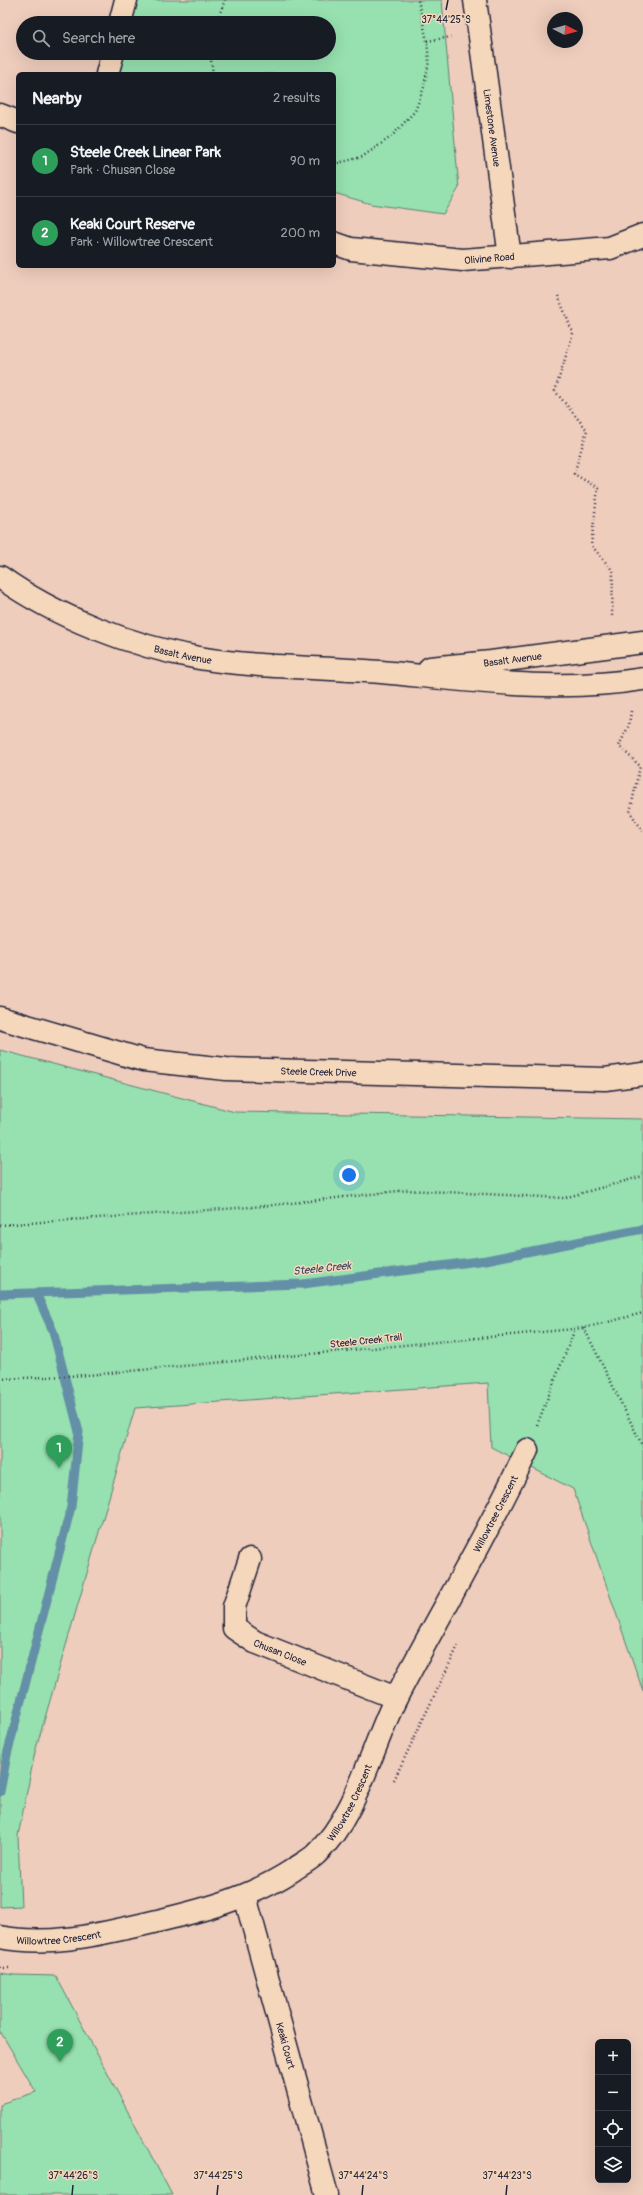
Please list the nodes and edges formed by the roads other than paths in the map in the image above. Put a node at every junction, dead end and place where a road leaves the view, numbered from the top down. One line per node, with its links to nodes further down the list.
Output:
1 (126, 0): 3 (street)
2 (475, 0): 10 (street, Limestone Avenue)
3 (122, 16)
4 (111, 60): 5 (street)
5 (108, 72)
6 (0, 115): 7 (street)
7 (16, 121)
8 (643, 235): 10 (street, Olivine Road)
9 (336, 244): 10 (street, Olivine Road)
10 (510, 257)
11 (0, 578): 13 (street, Basalt Avenue)
12 (643, 642): 13 (street, Basalt Avenue)
13 (381, 672): 14 (street, Basalt Avenue)
14 (643, 679)
15 (0, 1018): 16 (street, Steele Creek Drive)
16 (643, 1074)
17 (527, 1450): 19 (street, Willowtree Crescent)
18 (250, 1559): 19 (street, Chusan Close)
19 (396, 1698): 20 (street, Willowtree Crescent)
20 (246, 1896): 21 (street, Willowtree Crescent); 22 (street, Keaki Court)
21 (0, 1937)
22 (327, 2195)

